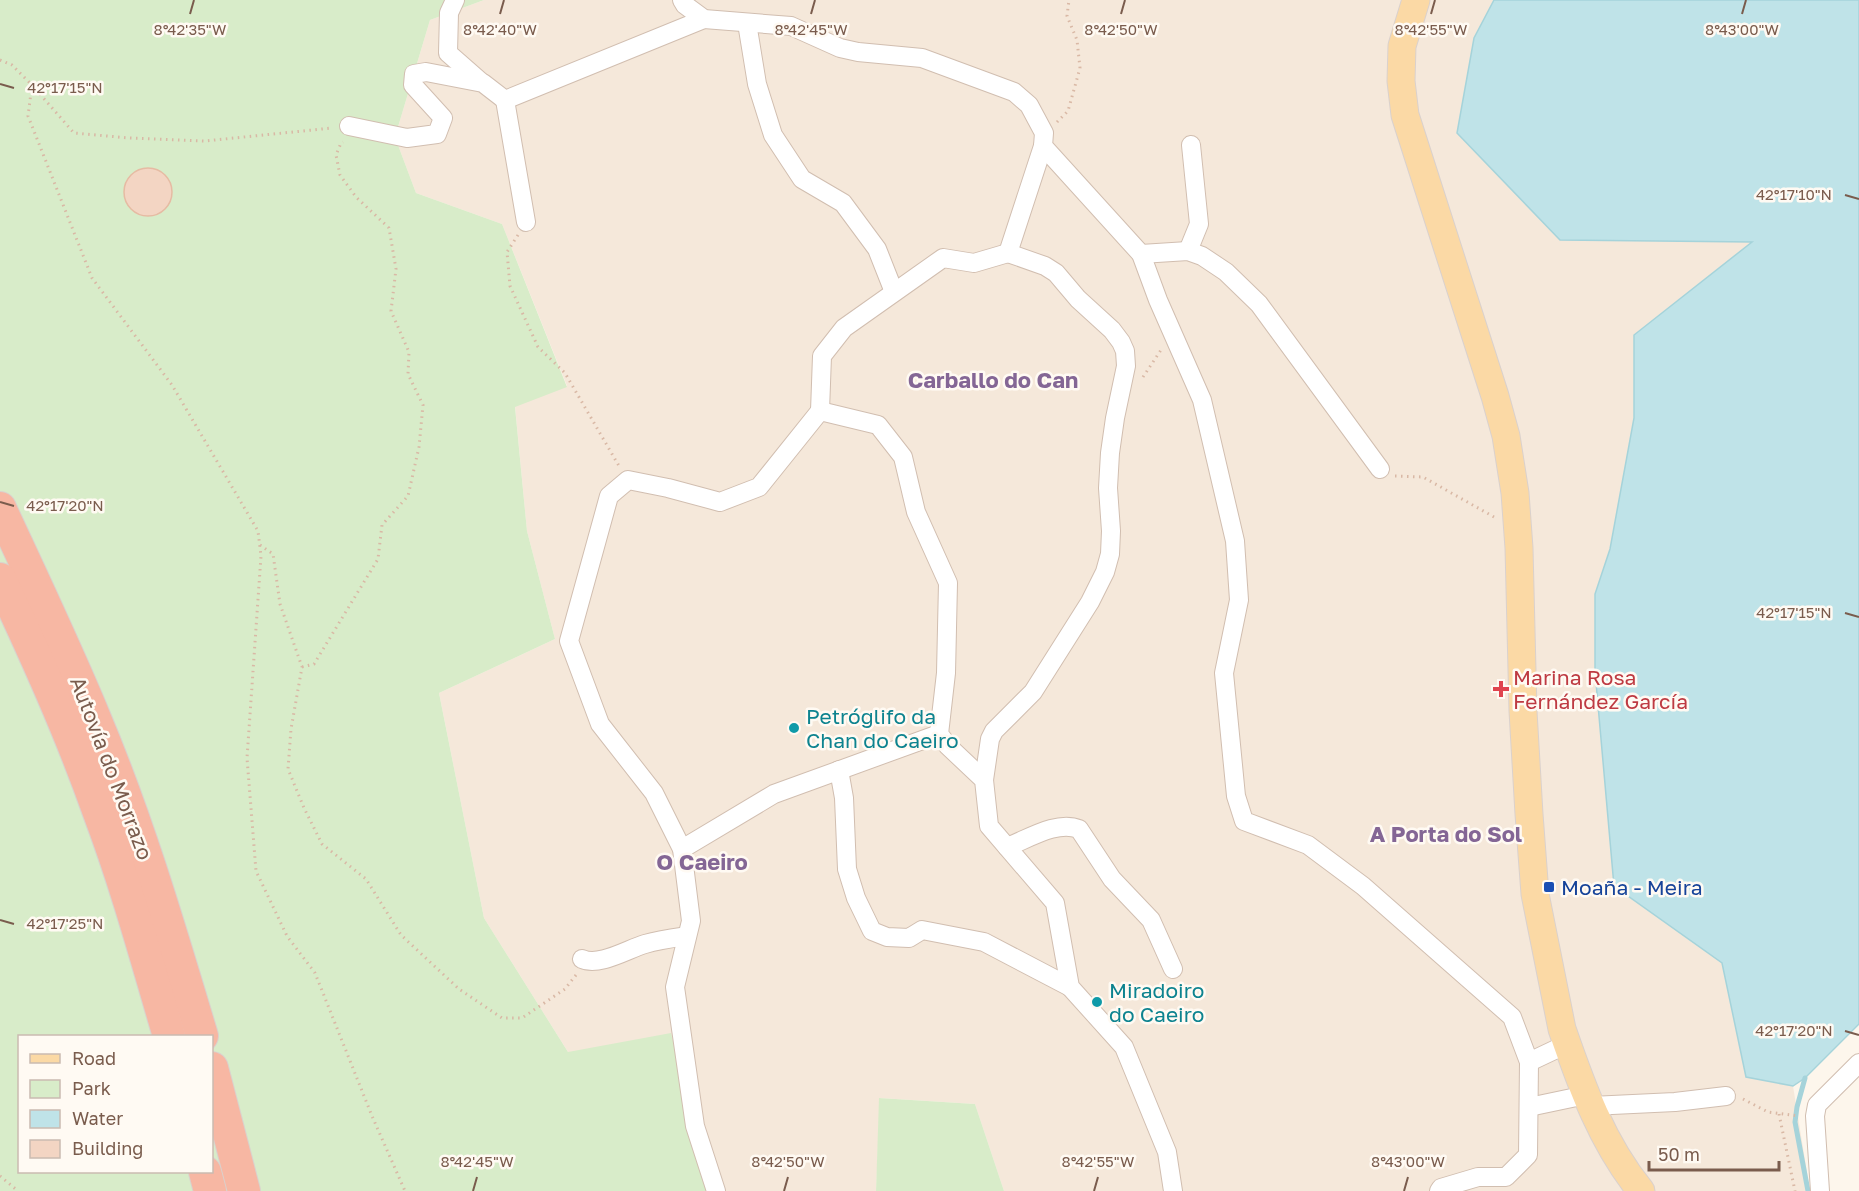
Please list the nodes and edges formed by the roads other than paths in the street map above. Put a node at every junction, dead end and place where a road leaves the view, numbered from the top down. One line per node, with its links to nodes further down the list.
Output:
1 (455, 0): 6 (street)
2 (682, 0): 4 (street)
3 (1416, 0): 31 (main road)
4 (704, 19): 5 (street); 7 (street)
5 (747, 22): 9 (street); 15 (street)
6 (483, 83): 7 (street); 8 (street)
7 (505, 100): 11 (street)
8 (348, 133)
9 (1044, 140): 13 (street); 14 (street)
10 (1191, 145): 12 (street)
11 (526, 222)
12 (1188, 250): 14 (street); 17 (street)
13 (1008, 253): 15 (street); 22 (street)
14 (1141, 254): 32 (street)
15 (894, 292): 16 (street)
16 (820, 411): 20 (street); 24 (street)
17 (1380, 469)
18 (0, 508): 30 (highway, Autovía do Morrazo)
19 (0, 579): 29 (highway, Autovía do Morrazo)
20 (939, 734): 21 (street); 22 (street)
21 (839, 770): 24 (street); 28 (street)
22 (984, 780): 23 (street)
23 (1007, 847): 27 (street); 28 (street)
24 (682, 849): 25 (street)
25 (687, 936): 26 (street); 41 (street)
26 (584, 960)
27 (1173, 969)
28 (1070, 987): 42 (street)
29 (169, 1035)
30 (202, 1035)
31 (1567, 1044): 32 (street); 36 (main road)
32 (1529, 1062): 37 (street)
33 (1859, 1063): 45 (street)
34 (213, 1072): 40 (highway)
35 (1726, 1096): 36 (street)
36 (1588, 1101): 37 (street); 44 (main road)
37 (1529, 1107): 43 (street)
38 (205, 1173): 39 (highway)
39 (210, 1191)
40 (244, 1191)
41 (716, 1191)
42 (1173, 1191)
43 (1439, 1191)
44 (1641, 1191)
45 (1820, 1191)

